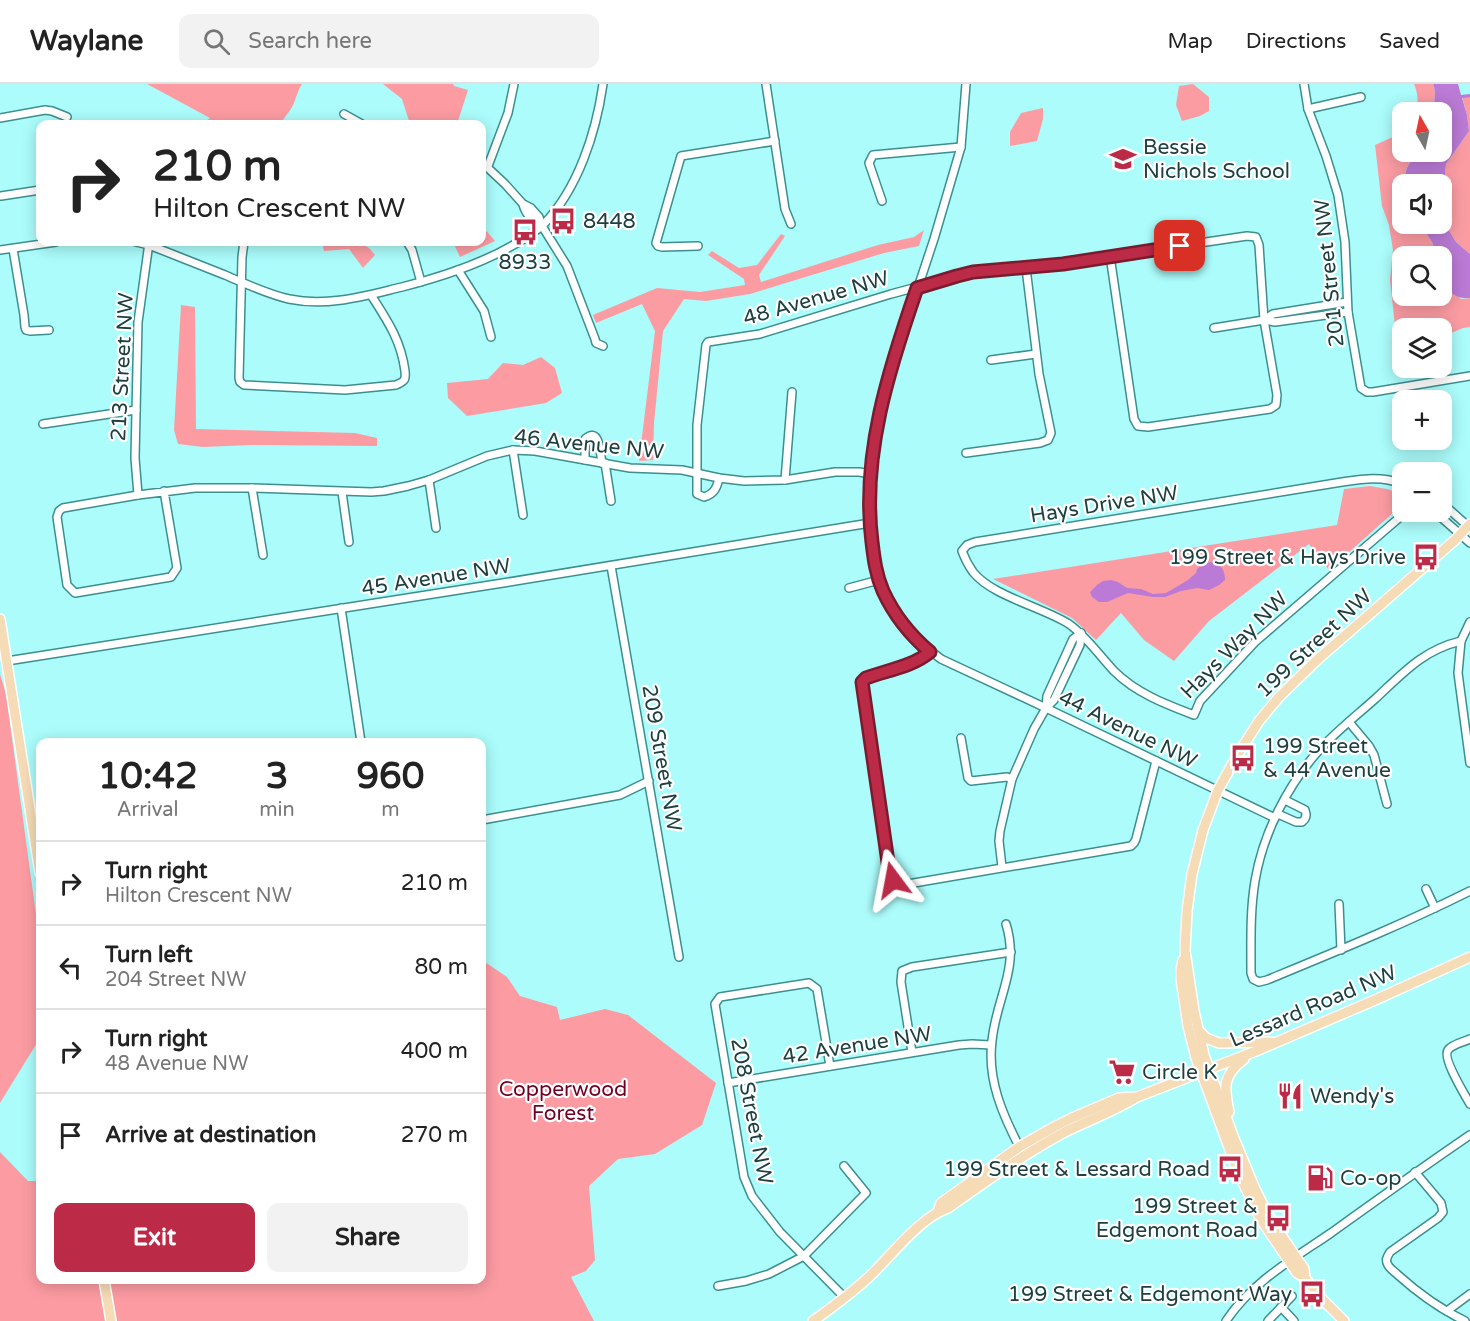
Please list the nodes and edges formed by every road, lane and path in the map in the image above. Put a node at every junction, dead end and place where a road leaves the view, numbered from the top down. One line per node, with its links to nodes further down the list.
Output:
1 (514, 84): 18 (street)
2 (603, 84): 18 (street)
3 (766, 84): 12 (street)
4 (966, 84): 13 (street, 44 Avenue NW)
5 (1304, 84): 7 (street, 201 Street NW)
6 (1361, 97): 7 (street)
7 (1308, 109): 34 (street, 201 Street NW)
8 (344, 114): 11 (street)
9 (67, 117): 10 (street)
10 (0, 118)
11 (355, 120)
12 (775, 141): 17 (street); 24 (street)
13 (961, 147): 16 (street); 32 (street, 44 Avenue NW)
14 (36, 191): 15 (street)
15 (1, 196)
16 (882, 201)
17 (791, 224)
18 (542, 226): 29 (street); 40 (street)
19 (36, 245): 25 (street)
20 (149, 246): 45 (street, 213 Street NW)
21 (156, 246): 30 (street)
22 (243, 246): 30 (street)
23 (410, 246): 31 (street)
24 (698, 246)
25 (13, 249): 26 (street); 38 (street)
26 (0, 250)
27 (1110, 256): 28 (street, 48 Avenue NW); 36 (street, 48 Avenue NW); 36 (street)
28 (1026, 268): 32 (street, 48 Avenue NW); 41 (street)
29 (458, 270): 31 (street); 39 (street)
30 (241, 282): 33 (street); 33 (street)
31 (421, 282): 33 (street)
32 (917, 288): 51 (street, 48 Avenue NW); 52 (street, 44 Avenue NW)
33 (371, 295)
34 (1347, 302): 35 (street, 201 Street NW); 36 (street)
35 (1348, 312): 36 (street); 43 (street, 201 Street NW)
36 (1264, 320): 37 (street)
37 (1214, 328)
38 (50, 330)
39 (491, 337)
40 (603, 346)
41 (1036, 354): 42 (street); 48 (street)
42 (991, 360)
43 (1470, 376)
44 (792, 392): 55 (street)
45 (136, 410): 46 (street); 60 (street, 213 Street NW)
46 (43, 424)
47 (513, 450): 49 (street, 46 Avenue NW); 54 (street, 46 Avenue NW); 63 (street)
48 (966, 453)
49 (585, 460): 50 (street, 46 Avenue NW); 50 (street)
50 (604, 463): 51 (street, 46 Avenue NW); 61 (street)
51 (697, 473): 53 (street, 46 Avenue NW); 53 (street)
52 (871, 474): 55 (street, 46 Avenue NW); 66 (street, 44 Avenue NW)
53 (719, 478): 55 (street, 46 Avenue NW)
54 (429, 480): 59 (street, 46 Avenue NW); 68 (street)
55 (785, 480)
56 (1392, 480): 79 (street, Hays Drive NW)
57 (252, 488): 58 (street, 46 Avenue NW); 59 (street, 46 Avenue NW); 72 (street)
58 (164, 491): 60 (street, 46 Avenue NW); 60 (street, 46 Avenue NW)
59 (342, 492): 70 (street)
60 (138, 495)
61 (611, 501)
62 (1452, 512): 67 (street)
63 (523, 515)
64 (1394, 522): 79 (street, Hays Way NW)
65 (1446, 522): 69 (street)
66 (870, 523): 73 (street, 45 Avenue NW); 74 (street, 44 Avenue NW)
67 (1469, 526): 69 (main road, 199 Street NW)
68 (436, 528)
69 (1461, 535): 71 (street); 93 (main road, 199 Street NW)
70 (350, 542)
71 (1470, 543)
72 (263, 555)
73 (611, 566): 76 (street, 45 Avenue NW); 92 (street, 209 Street NW)
74 (879, 580): 75 (street); 81 (street, 44 Avenue NW)
75 (849, 588)
76 (341, 608): 82 (street, 45 Avenue NW); 87 (street)
77 (0, 619): 82 (main road)
78 (1470, 622): 80 (street)
79 (1081, 633): 85 (street)
80 (1461, 641): 84 (street); 86 (street)
81 (930, 652): 85 (street, 44 Avenue NW); 99 (street)
82 (7, 661): 98 (main road)
83 (1470, 696): 84 (street)
84 (1461, 698): 90 (street)
85 (1046, 708): 89 (street, 44 Avenue NW); 91 (street)
86 (1349, 722): 94 (street); 95 (street)
87 (360, 738)
88 (961, 738): 91 (street)
89 (1156, 761): 93 (street, 44 Avenue NW); 99 (street)
90 (1470, 763)
91 (1012, 779): 99 (street)
92 (649, 782): 97 (street); 108 (street, 209 Street NW)
93 (1218, 790): 96 (street, 44 Avenue NW); 106 (main road, 199 Street NW)
94 (1285, 800): 96 (street); 96 (street, 44 Avenue NW)
95 (1387, 804)
96 (1277, 816): 105 (street)
97 (486, 818)
98 (36, 847)
99 (1002, 867)
100 (1426, 889): 103 (street)
101 (1470, 891): 103 (street)
102 (1339, 904): 105 (street)
103 (1435, 908): 105 (street)
104 (1006, 924): 107 (street)
105 (1341, 950)
106 (1185, 951): 110 (main road, 199 Street NW); 117 (main road, 199 Street NW)
107 (1011, 952): 113 (street); 115 (street)
108 (679, 957)
109 (1469, 957): 112 (main road, Lessard Road NW)
110 (1197, 1028): 112 (main road); 117 (main road, 199 Street NW)
111 (1470, 1039): 119 (street)
112 (1276, 1042): 114 (main road, Lessard Road NW)
113 (991, 1045): 115 (street, 42 Avenue NW); 122 (street)
114 (1256, 1051): 117 (main road, Lessard Road NW); 121 (main road)
115 (912, 1052): 116 (street, 42 Avenue NW)
116 (830, 1066): 118 (street, 42 Avenue NW); 118 (street, 208 Street NW)
117 (1205, 1071): 121 (main road, 199 Street NW); 122 (main road, Lessard Road NW); 126 (main road, 199 Street NW)
118 (728, 1083): 125 (street, 208 Street NW)
119 (1470, 1104)
120 (1470, 1135): 124 (street)
121 (1233, 1136): 126 (main road, 199 Street NW)
122 (1021, 1151): 131 (main road, Lessard Road NW)
123 (844, 1166): 125 (street)
124 (1415, 1172): 126 (street); 133 (street)
125 (804, 1256): 128 (street); 131 (street, 208 Street NW)
126 (1293, 1259): 136 (street); 139 (main road, 199 Street NW)
127 (105, 1284): 134 (main road)
128 (718, 1286)
129 (1470, 1294): 133 (street)
130 (1292, 1296): 132 (street)
131 (845, 1298): 135 (main road, Lessard Road NW)
132 (1281, 1307): 137 (street); 138 (street)
133 (1447, 1311): 140 (street)
134 (111, 1321)
135 (813, 1321)
136 (1226, 1321)
137 (1268, 1321)
138 (1294, 1321)
139 (1344, 1321)
140 (1465, 1321)

